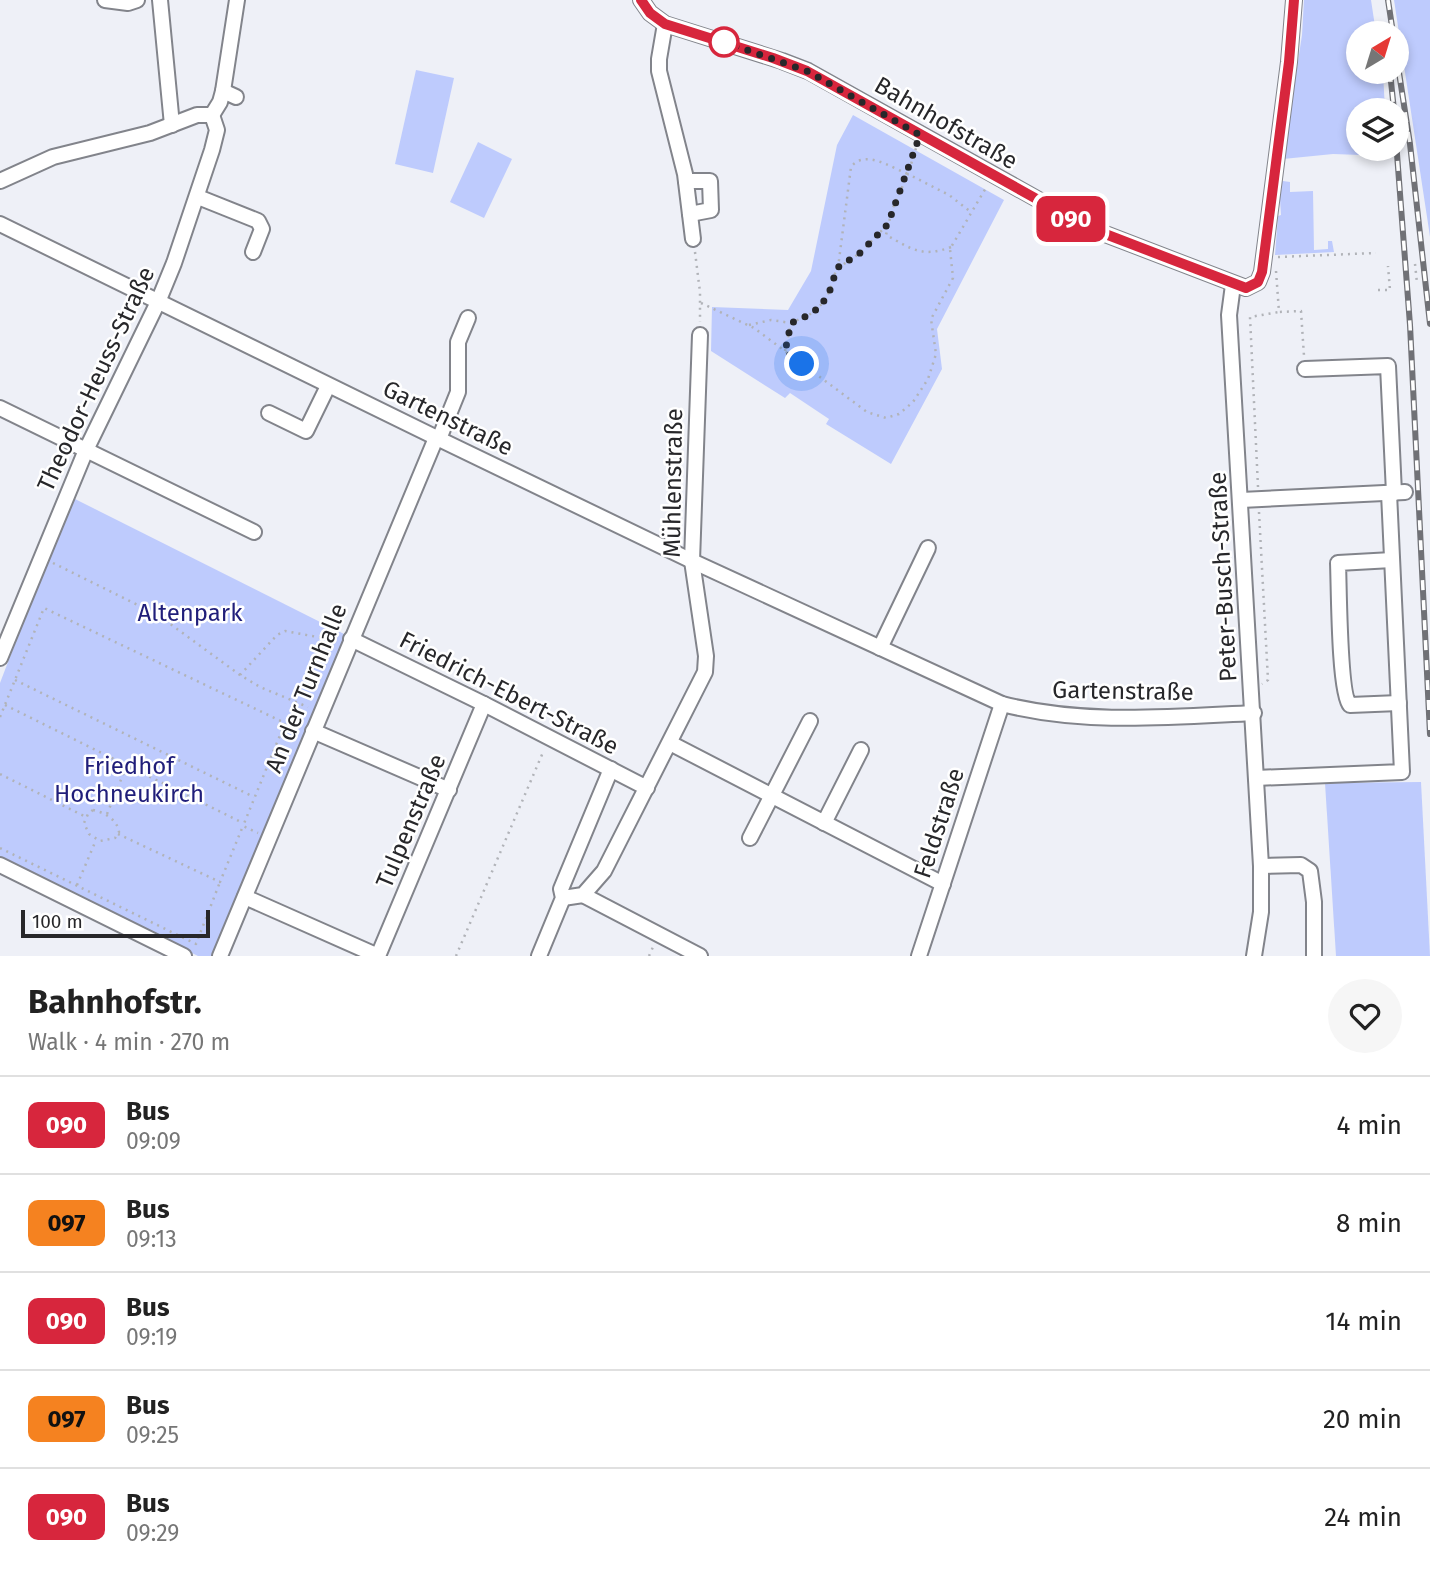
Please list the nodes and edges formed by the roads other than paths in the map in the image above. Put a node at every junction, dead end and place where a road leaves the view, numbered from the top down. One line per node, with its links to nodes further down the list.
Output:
1 (106, 0): 2 (street)
2 (137, 0)
3 (160, 0): 9 (street)
4 (237, 0): 8 (street)
5 (641, 0): 7 (street, Bahnhofstraße)
6 (1294, 0): 17 (street)
7 (665, 24): 11 (street); 17 (street, Bahnhofstraße)
8 (212, 115): 9 (street); 12 (street, Theodor-Heuss-Straße)
9 (172, 125): 10 (street)
10 (0, 181)
11 (686, 181): 13 (street); 13 (street)
12 (198, 197): 16 (street); 18 (street, Theodor-Heuss-Straße)
13 (690, 214): 15 (street)
14 (0, 224): 18 (street, Gartenstraße)
15 (694, 239)
16 (253, 253)
17 (1233, 285): 28 (street, Peter-Busch-Straße)
18 (158, 302): 22 (street, Gartenstraße); 26 (street, Theodor-Heuss-Straße)
19 (468, 318): 25 (street, An der Turnhalle)
20 (700, 335): 32 (street, Mühlenstraße)
21 (1305, 369): 27 (street)
22 (328, 386): 24 (street); 25 (street, Gartenstraße)
23 (0, 408): 26 (street)
24 (269, 413)
25 (438, 439): 32 (street, Gartenstraße); 33 (street, An der Turnhalle)
26 (86, 450): 29 (street); 35 (street, Theodor-Heuss-Straße)
27 (1396, 493): 28 (street); 31 (street)
28 (1241, 500): 39 (street, Peter-Busch-Straße)
29 (254, 533)
30 (928, 548): 34 (street)
31 (1392, 560): 38 (street); 38 (street)
32 (692, 561): 34 (street, Gartenstraße); 42 (street, Mühlenstraße)
33 (350, 641): 36 (street, Friedrich-Ebert-Straße); 41 (street, An der Turnhalle)
34 (880, 648): 37 (street, Gartenstraße)
35 (0, 658)
36 (484, 704): 44 (street, Friedrich-Ebert-Straße); 47 (street, Tulpenstraße)
37 (1002, 704): 39 (street, Gartenstraße); 53 (street, Feldstraße)
38 (1399, 704): 45 (street)
39 (1254, 713): 45 (street, Peter-Busch-Straße)
40 (810, 721): 48 (street)
41 (313, 732): 47 (street); 55 (street, An der Turnhalle)
42 (670, 743): 46 (street, Mühlenstraße); 48 (street)
43 (861, 750): 49 (street)
44 (611, 769): 46 (street, Friedrich-Ebert-Straße); 56 (street)
45 (1256, 778): 52 (street, Peter-Busch-Straße)
46 (647, 788): 54 (street, Mühlenstraße)
47 (449, 790): 59 (street, Tulpenstraße)
48 (771, 796): 49 (street); 50 (street)
49 (824, 823): 53 (street)
50 (750, 838)
51 (0, 865): 57 (street)
52 (1261, 866): 63 (street, Peter-Busch-Straße); 64 (street)
53 (943, 884): 62 (street, Feldstraße)
54 (583, 895): 56 (street); 61 (street)
55 (245, 897): 58 (street, An der Turnhalle); 59 (street)
56 (563, 898): 60 (street)
57 (184, 956)
58 (219, 956)
59 (378, 956)
60 (539, 956)
61 (700, 956)
62 (919, 956)
63 (1254, 956)
64 (1314, 956)

